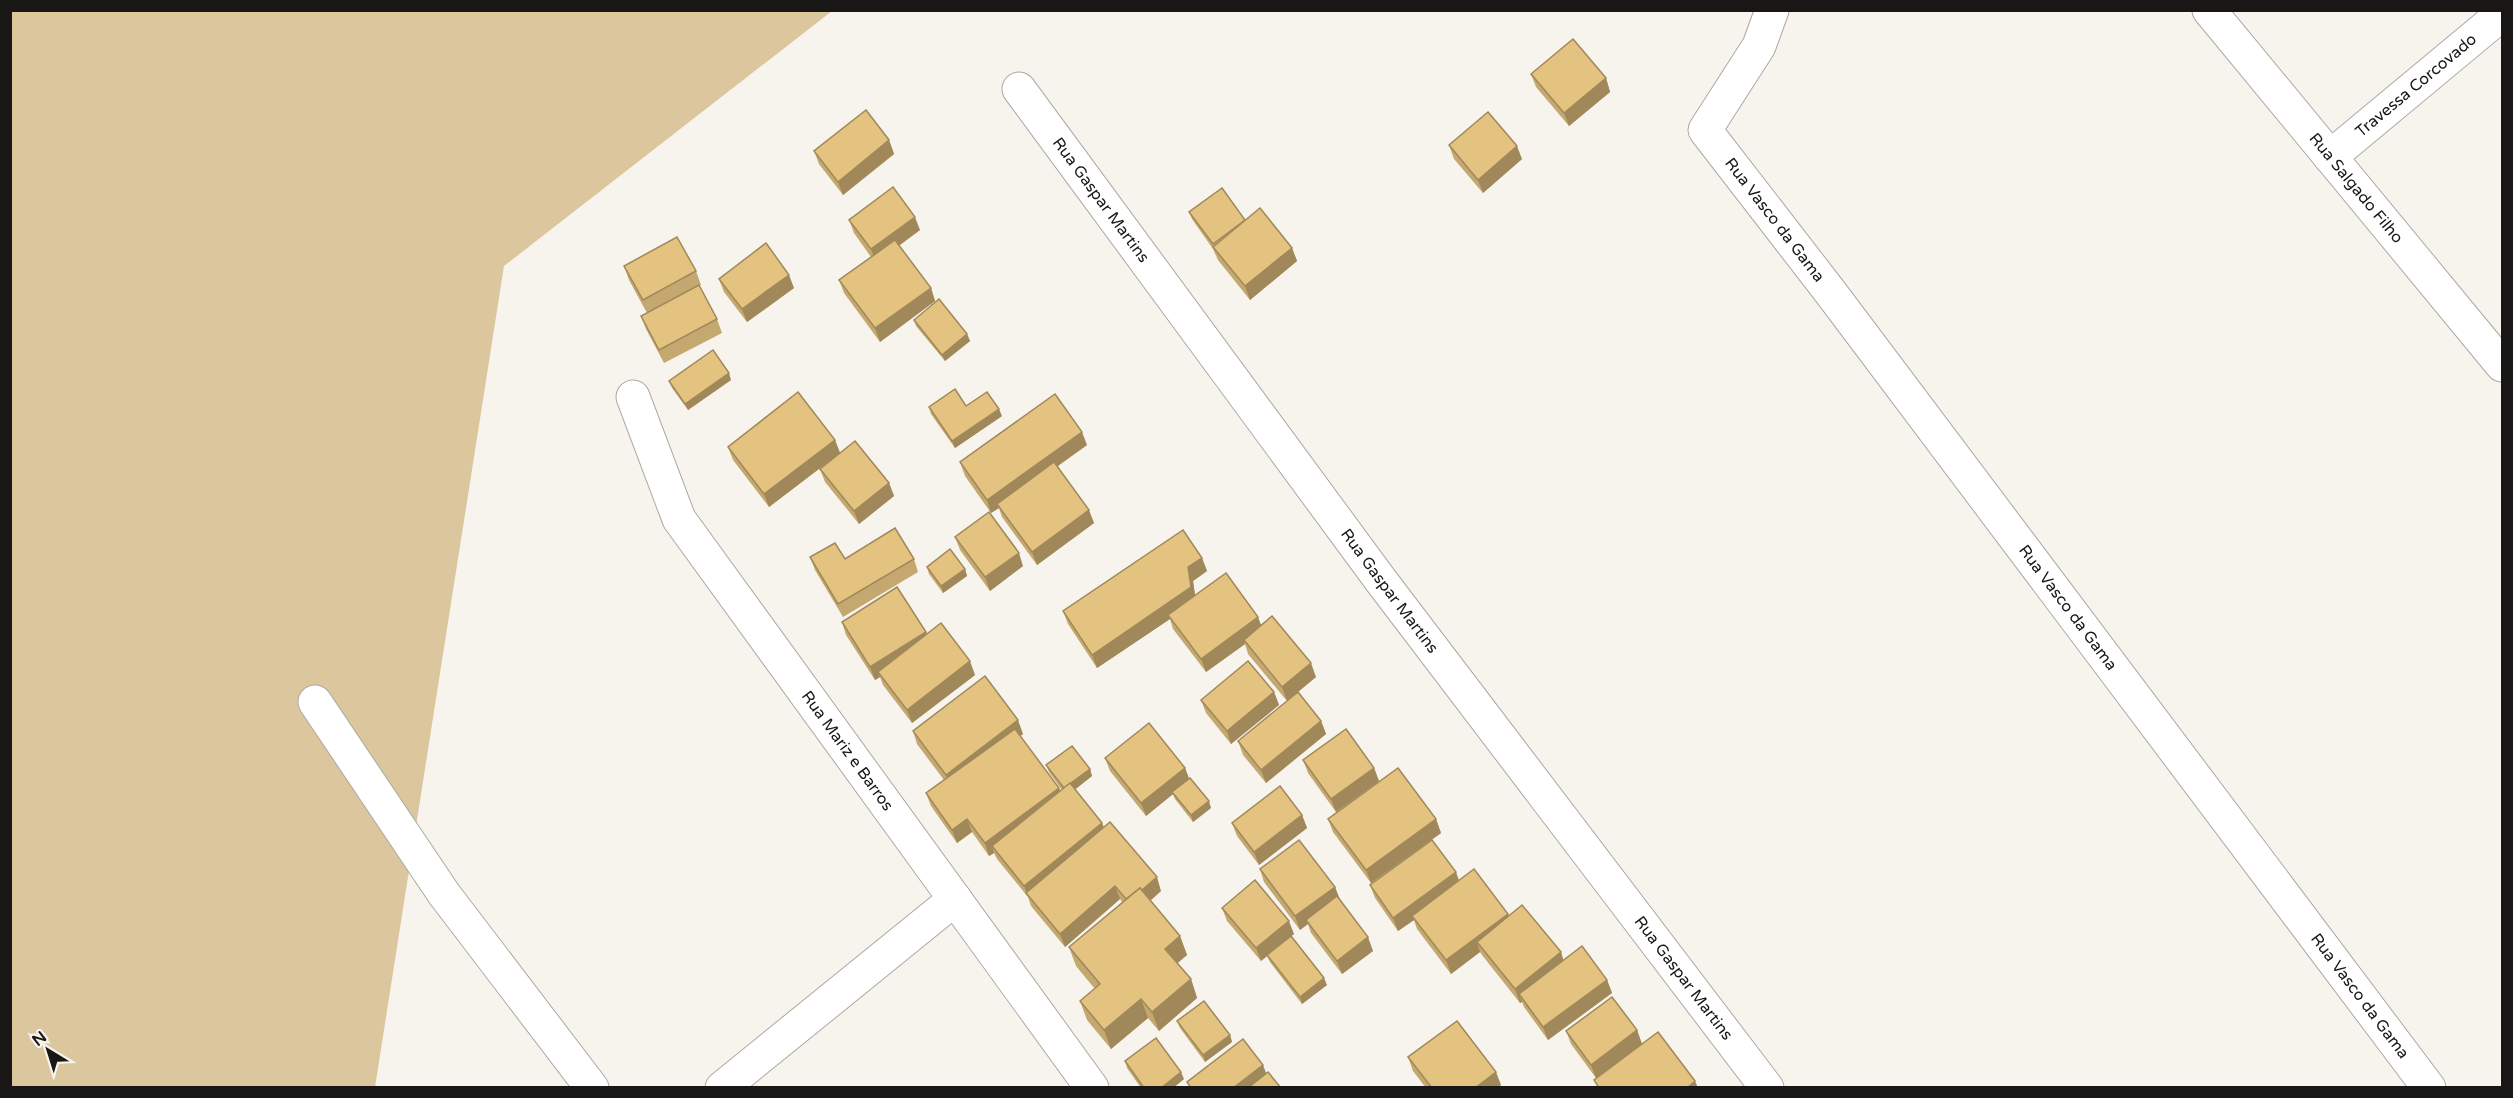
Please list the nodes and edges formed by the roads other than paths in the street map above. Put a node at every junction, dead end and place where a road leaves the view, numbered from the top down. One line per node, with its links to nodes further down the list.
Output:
1 (1772, 10): 14 (street, Rua Vasco da Gama)
2 (2209, 10): 5 (street, Rua Salgado Filho)
3 (2502, 14): 5 (street, Travessa Corcovado)
4 (1019, 89): 13 (street, Rua Gaspar Martins)
5 (2330, 157): 6 (street, Rua Salgado Filho)
6 (2502, 365)
7 (633, 397): 9 (street, Rua Mariz e Barros)
8 (315, 702): 10 (street)
9 (955, 899): 11 (street); 12 (street, Rua Mariz e Barros)
10 (592, 1088)
11 (722, 1088)
12 (1092, 1088)
13 (1767, 1088)
14 (2429, 1088)

